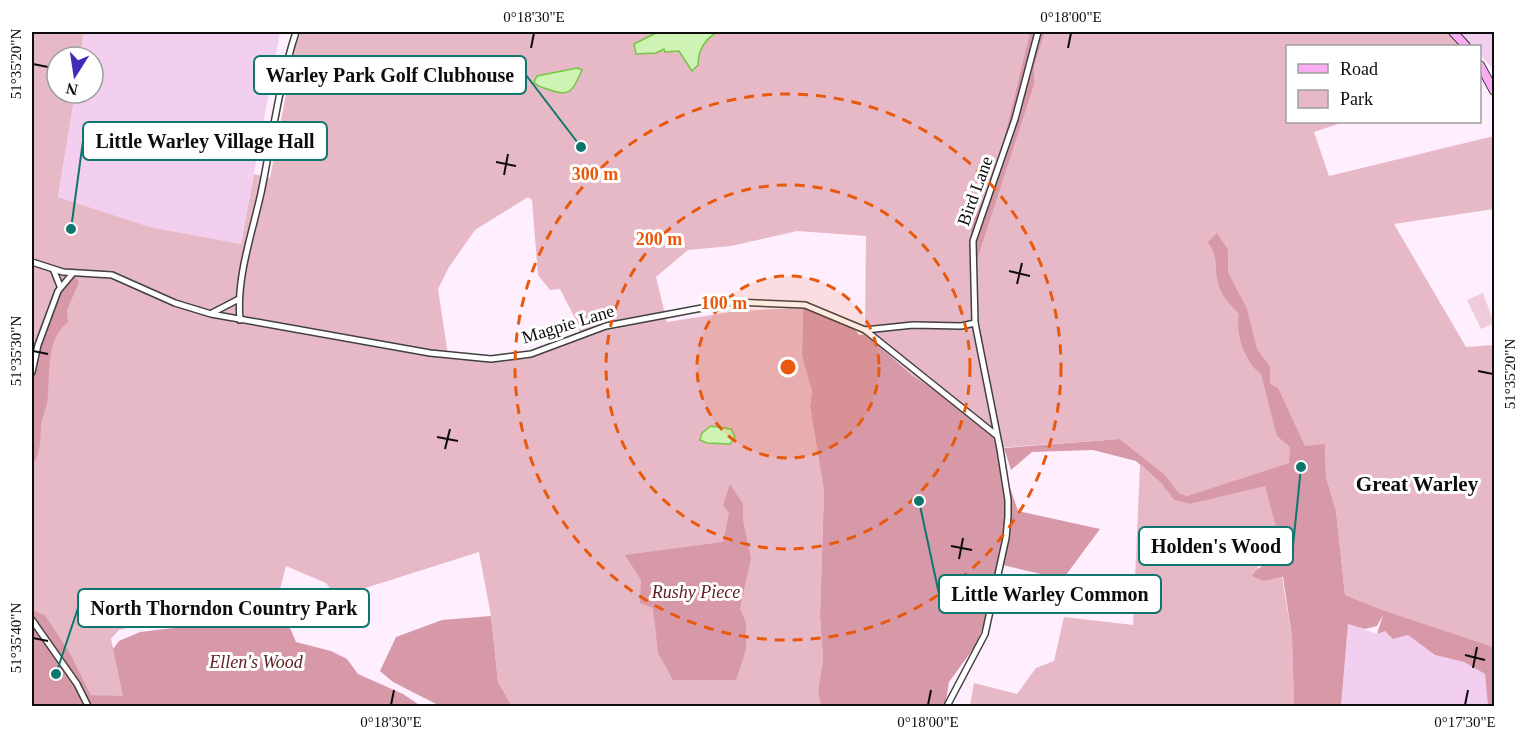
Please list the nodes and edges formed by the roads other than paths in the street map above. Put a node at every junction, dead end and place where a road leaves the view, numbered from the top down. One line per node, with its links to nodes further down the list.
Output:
1 (296, 32): 11 (street)
2 (1038, 32): 14 (street, Bird Lane)
3 (1453, 32): 4 (main road)
4 (1465, 45)
5 (1481, 68): 6 (main road)
6 (1494, 91)
7 (32, 262): 8 (street, Magpie Lane)
8 (54, 271): 9 (street, Magpie Lane); 10 (street)
9 (73, 273): 10 (street); 12 (street, Magpie Lane)
10 (60, 286): 16 (street)
11 (239, 299): 12 (street); 13 (street)
12 (211, 314): 13 (street, Magpie Lane)
13 (240, 320): 15 (street, Magpie Lane)
14 (975, 323): 15 (street, Magpie Lane); 17 (street, Bird Lane)
15 (865, 330): 17 (street, Magpie Lane)
16 (32, 372)
17 (996, 435): 20 (street, Bird Lane)
18 (32, 620): 19 (street)
19 (88, 706)
20 (947, 706)

